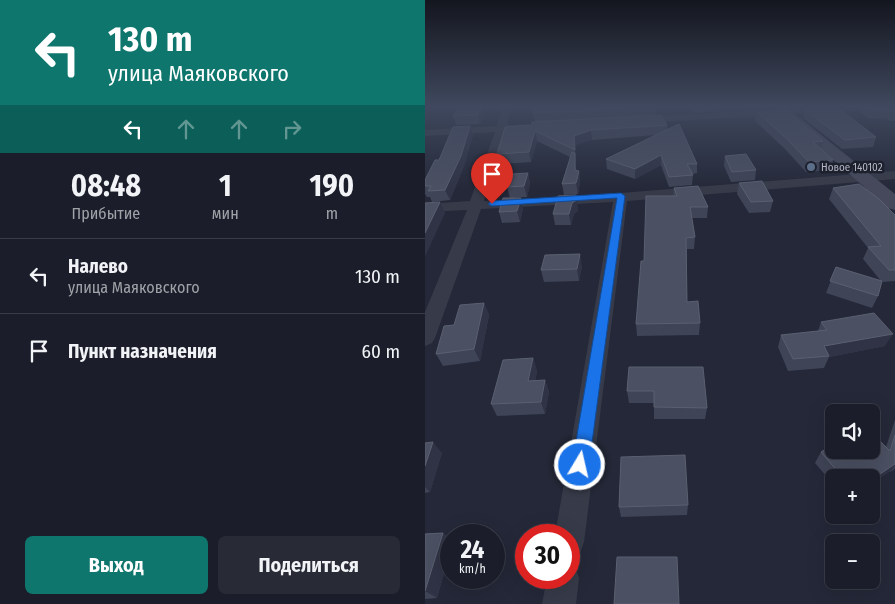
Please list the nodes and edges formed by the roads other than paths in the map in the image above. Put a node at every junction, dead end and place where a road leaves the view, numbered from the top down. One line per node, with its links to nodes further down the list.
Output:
1 (499, 134): 6 (street)
2 (813, 134): 4 (street)
3 (895, 176): 4 (street)
4 (865, 177): 5 (street); 7 (street)
5 (621, 196): 6 (street); 10 (street)
6 (475, 204): 8 (street); 9 (street)
7 (895, 204)
8 (425, 208)
9 (425, 338)
10 (572, 524)
11 (561, 589): 12 (street)
12 (559, 604)

